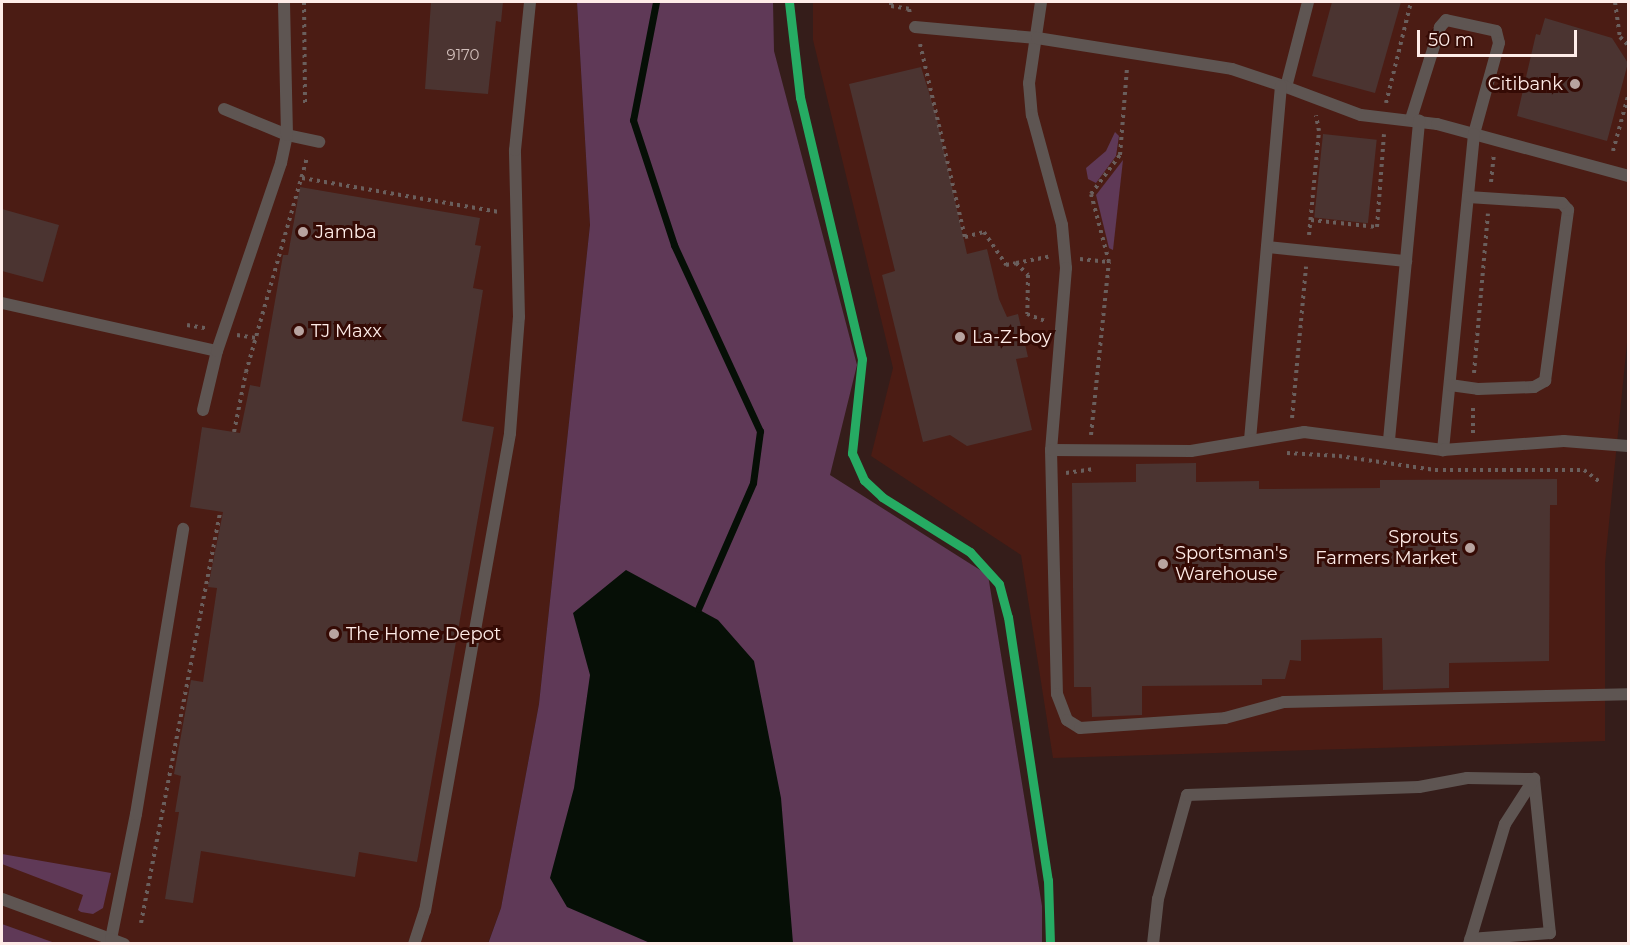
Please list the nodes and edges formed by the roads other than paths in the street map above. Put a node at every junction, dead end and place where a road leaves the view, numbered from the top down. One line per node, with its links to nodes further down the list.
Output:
1 (284, 2): 11 (lane)
2 (530, 2): 33 (lane)
3 (1041, 2): 6 (lane)
4 (1308, 2): 7 (lane)
5 (915, 27): 6 (lane)
6 (1036, 38): 7 (lane); 24 (lane)
7 (1283, 86): 9 (lane); 15 (lane)
8 (224, 108): 11 (lane)
9 (1415, 120): 10 (lane); 10 (lane); 16 (lane)
10 (1474, 134): 13 (lane); 14 (lane)
11 (287, 135): 12 (lane); 18 (lane)
12 (319, 142)
13 (1629, 176)
14 (1468, 197): 19 (lane); 19 (lane)
15 (1267, 247): 16 (lane); 21 (lane)
16 (1406, 261): 22 (lane)
17 (2, 303): 18 (lane)
18 (217, 351): 20 (lane)
19 (1449, 385): 25 (lane)
20 (203, 410)
21 (1250, 440): 22 (lane); 24 (lane)
22 (1389, 440): 25 (lane)
23 (1629, 446): 25 (lane)
24 (1051, 450): 27 (lane)
25 (1443, 450)
26 (183, 529): 30 (lane)
27 (1629, 694)
28 (1534, 779): 31 (lane); 31 (lane); 34 (lane)
29 (2, 899): 30 (lane)
30 (111, 939): 32 (lane)
31 (1470, 941)
32 (124, 944)
33 (414, 944)
34 (1153, 944)

